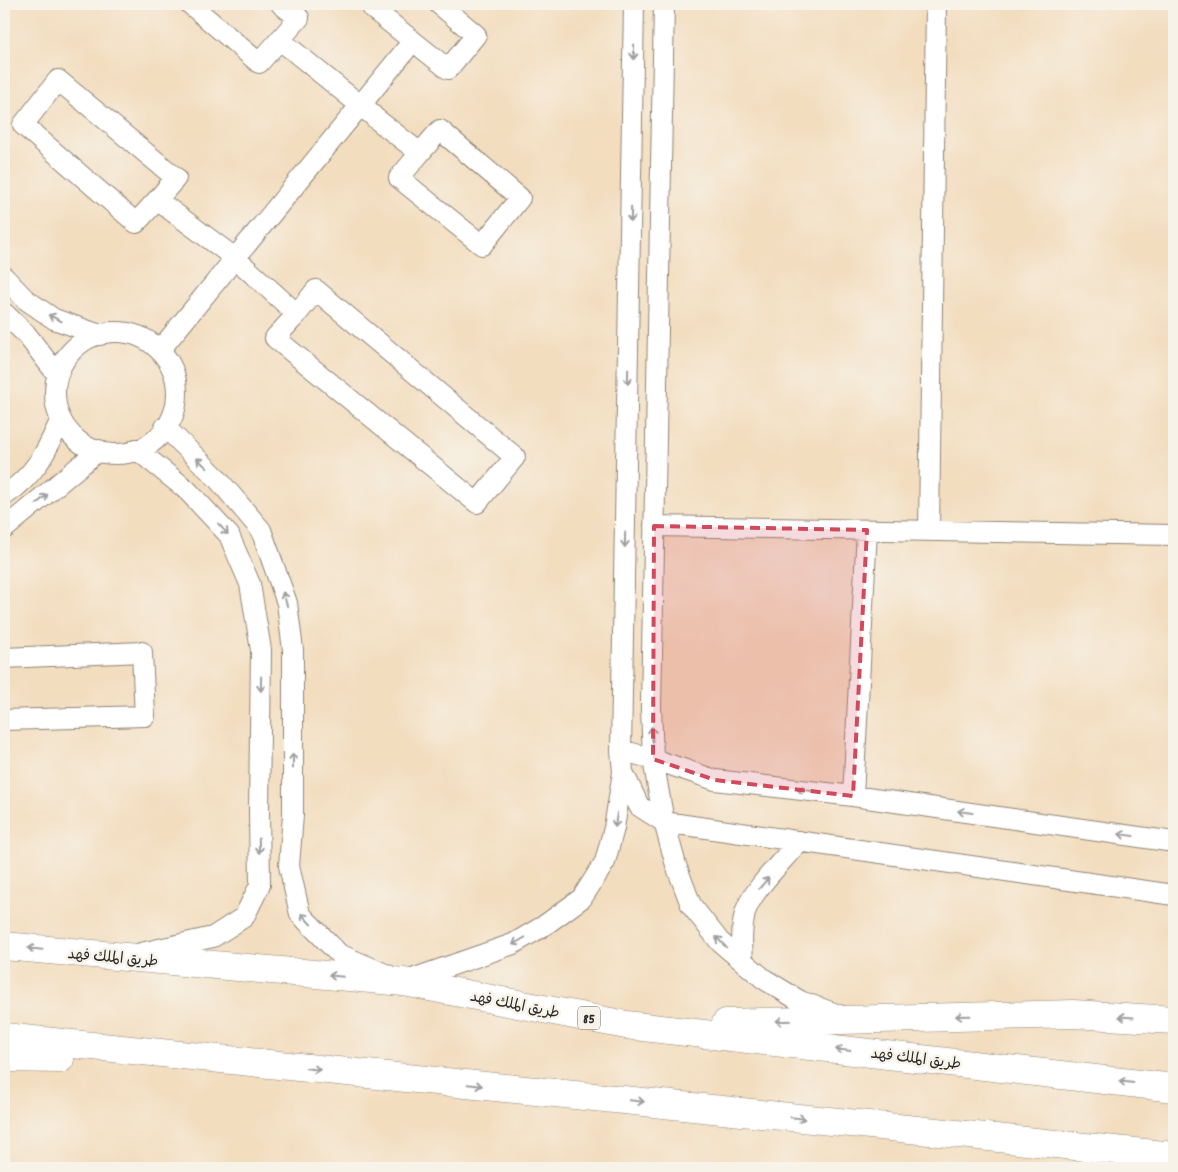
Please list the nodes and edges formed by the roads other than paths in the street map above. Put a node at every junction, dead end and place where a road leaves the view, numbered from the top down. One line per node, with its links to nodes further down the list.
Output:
1 (190, 4): 8 (street)
2 (281, 4): 8 (street)
3 (378, 4): 9 (street)
4 (439, 4): 9 (street)
5 (634, 4): 32 (street, one-way to 32)
6 (664, 4): 25 (street)
7 (936, 4): 28 (street)
8 (280, 40): 10 (street)
9 (413, 41): 10 (street)
10 (366, 109): 11 (street); 13 (street)
11 (420, 153): 11 (street)
12 (157, 200): 12 (street); 13 (street)
13 (235, 258): 16 (street); 18 (street)
14 (4, 277): 17 (street, one-way to 14)
15 (4, 313): 19 (street)
16 (297, 314): 16 (street)
17 (100, 335): 18 (street); 19 (street)
18 (160, 350): 21 (street)
19 (56, 373): 20 (street)
20 (61, 419): 23 (street); 24 (street)
21 (165, 427): 22 (street); 43 (street, one-way to 21)
22 (136, 449): 23 (street); 41 (street, one-way to 41)
23 (99, 450): 26 (street, one-way to 23)
24 (4, 496)
25 (654, 526): 27 (street); 33 (street, one-way to 25)
26 (4, 529)
27 (867, 530): 28 (street); 35 (street)
28 (930, 531): 29 (street)
29 (1174, 536)
30 (4, 658): 31 (street)
31 (4, 720)
32 (621, 750): 33 (street); 34 (street)
33 (653, 758): 35 (street, one-way to 33); 36 (street)
34 (623, 772): 36 (street); 43 (street, one-way to 43)
35 (853, 796): 38 (street, one-way to 35)
36 (664, 822): 37 (street); 42 (street, one-way to 36)
37 (799, 841): 39 (street); 42 (street, one-way to 37)
38 (1174, 842)
39 (1174, 895)
40 (4, 946): 41 (highway, طريق الملك فهد / 85, one-way to 40)
41 (120, 958): 43 (highway, طريق الملك فهد / 85, one-way to 41)
42 (743, 961): 44 (street)
43 (404, 982): 46 (highway, طريق الملك فهد / 85)
44 (852, 1019): 45 (highway, one-way to 44); 46 (highway, one-way to 46)
45 (1174, 1020)
46 (626, 1025): 50 (highway, طريق الملك فهد / 85, one-way to 46)
47 (4, 1037): 49 (highway)
48 (4, 1058): 49 (highway)
49 (274, 1065): 51 (highway, one-way to 51)
50 (1174, 1088)
51 (1174, 1156)

